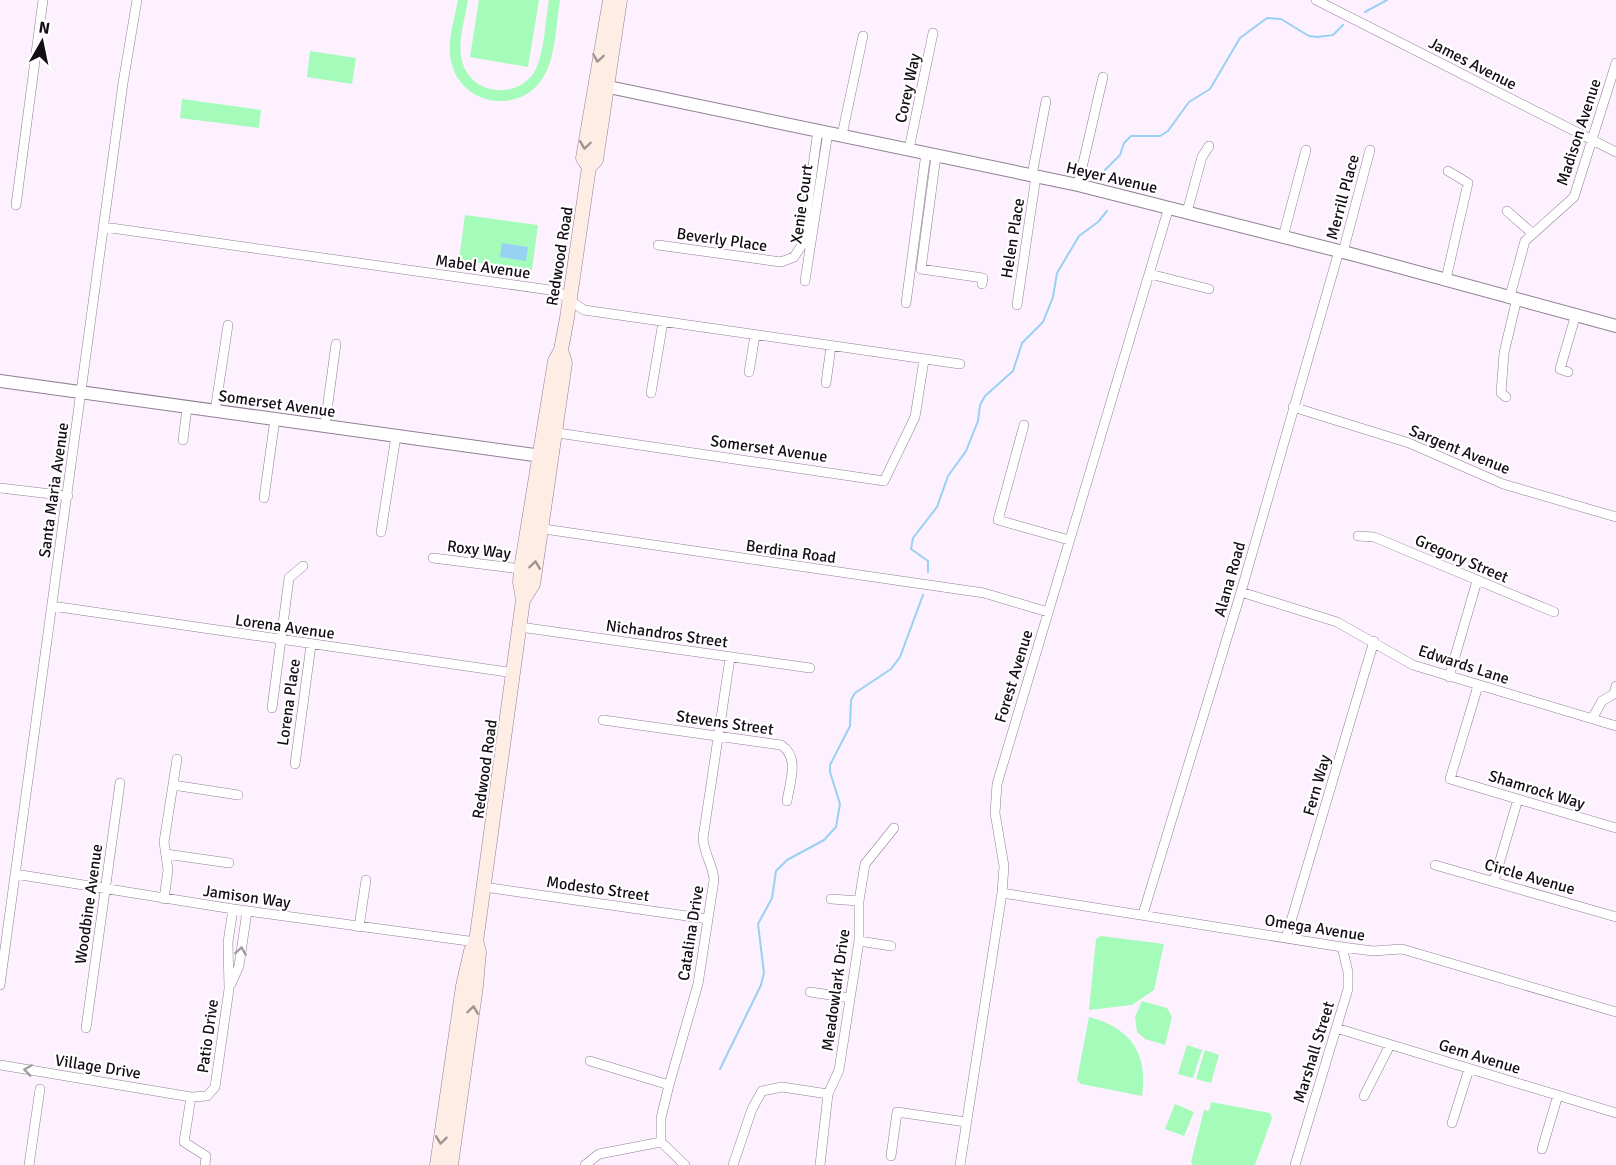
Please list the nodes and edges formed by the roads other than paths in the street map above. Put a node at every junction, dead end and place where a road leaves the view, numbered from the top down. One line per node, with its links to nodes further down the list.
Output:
1 (44, 0): 27 (street)
2 (137, 0): 31 (street, Santa Maria Avenue)
3 (610, 0): 13 (main road, Redwood Road, one-way to 13)
4 (620, 0): 13 (main road, Redwood Road)
5 (1316, 0): 17 (street, James Avenue)
6 (933, 33): 19 (street, Corey Way)
7 (863, 36): 9 (street)
8 (846, 54): 9 (street)
9 (859, 56): 10 (street); 16 (street)
10 (870, 57)
11 (1616, 63): 17 (street, Madison Avenue)
12 (1103, 77): 26 (street)
13 (601, 85): 15 (street, Heyer Avenue); 42 (main road, Redwood Road)
14 (1046, 101): 25 (street, Helen Place)
15 (823, 131): 16 (street, Heyer Avenue); 34 (street, Beverly Place); 36 (street, Xenie Court)
16 (842, 135): 19 (street, Heyer Avenue)
17 (1591, 141): 22 (street, James Avenue); 32 (street, Madison Avenue)
18 (1209, 146): 30 (street)
19 (909, 150): 23 (street, Heyer Avenue)
20 (1306, 150): 33 (street)
21 (1370, 150): 35 (street, Merrill Place)
22 (1616, 152)
23 (931, 154): 25 (street, Heyer Avenue); 39 (street); 43 (street)
24 (1448, 171): 38 (street)
25 (1034, 176): 26 (street, Heyer Avenue); 44 (street, Helen Place)
26 (1078, 185): 28 (street, Heyer Avenue)
27 (16, 205)
28 (1169, 207): 30 (street, Heyer Avenue); 37 (street, Forest Avenue)
29 (1507, 211): 32 (street)
30 (1187, 212): 33 (street, Heyer Avenue)
31 (104, 227): 42 (street, Mabel Avenue); 58 (street, Santa Maria Avenue)
32 (1532, 233): 41 (street, Madison Avenue)
33 (1283, 237): 35 (street, Heyer Avenue)
34 (658, 245)
35 (1341, 251): 38 (street, Heyer Avenue); 61 (street, Alana Road)
36 (819, 273)
37 (1150, 274): 40 (street); 78 (street, Forest Avenue)
38 (1446, 279): 41 (street, Heyer Avenue)
39 (982, 284)
40 (1209, 289)
41 (1514, 297): 45 (street, Heyer Avenue); 60 (street, Madison Avenue)
42 (570, 300): 46 (street, Mabel Avenue); 67 (main road, Redwood Road)
43 (906, 303)
44 (1017, 305)
45 (1576, 314): 48 (street, Heyer Avenue); 55 (street)
46 (663, 322): 49 (street, Mabel Avenue); 59 (street)
47 (228, 325): 63 (street)
48 (1616, 326)
49 (754, 335): 51 (street, Mabel Avenue); 54 (street)
50 (336, 344): 65 (street)
51 (831, 346): 52 (street, Mabel Avenue); 57 (street)
52 (924, 360): 53 (street, Mabel Avenue); 67 (street, Somerset Avenue)
53 (960, 364)
54 (749, 372)
55 (1568, 372)
56 (0, 381): 58 (street, Somerset Avenue)
57 (826, 383)
58 (81, 392): 62 (street, Somerset Avenue); 72 (street, Santa Maria Avenue)
59 (651, 393)
60 (1506, 397)
61 (1293, 407): 74 (street, Sargent Avenue); 83 (street, Alana Road)
62 (187, 408): 63 (street, Somerset Avenue); 69 (street)
63 (215, 411): 64 (street, Somerset Avenue)
64 (275, 419): 65 (street, Somerset Avenue); 73 (street)
65 (325, 425): 68 (street, Somerset Avenue)
66 (1024, 425): 78 (street)
67 (549, 432): 70 (main road, Redwood Road)
68 (396, 436): 70 (street, Somerset Avenue); 76 (street)
69 (183, 440)
70 (545, 456): 75 (main road, Redwood Road)
71 (0, 488): 72 (street)
72 (68, 496): 85 (street, Santa Maria Avenue)
73 (264, 498)
74 (1616, 517)
75 (535, 528): 81 (main road, Redwood Road); 84 (main road, Redwood Road, one-way to 75); 86 (street, Berdina Road)
76 (381, 532)
77 (1358, 536): 82 (street, Gregory Street)
78 (1069, 540): 86 (street, Forest Avenue)
79 (433, 558): 81 (street, Roxy Way)
80 (303, 566): 89 (street)
81 (521, 569): 84 (main road, Redwood Road)
82 (1477, 581): 87 (street, Gregory Street); 95 (street)
83 (1241, 592): 90 (street, Edwards Lane); 126 (street, Alana Road)
84 (523, 600): 88 (main road, Redwood Road)
85 (52, 606): 89 (street, Lorena Avenue); 115 (street, Santa Maria Avenue)
86 (1048, 612): 120 (street, Forest Avenue)
87 (1554, 612)
88 (520, 627): 92 (street, Nichandros Street); 94 (main road, Redwood Road)
89 (280, 640): 91 (street, Lorena Avenue); 98 (street)
90 (1374, 641): 95 (street, Edwards Lane); 130 (street, Fern Way)
91 (311, 645): 94 (street, Lorena Avenue); 104 (street, Lorena Place)
92 (730, 658): 93 (street, Nichandros Street); 102 (street, Catalina Drive)
93 (810, 668)
94 (514, 673): 119 (main road, Redwood Road)
95 (1449, 677): 96 (street, Edwards Lane)
96 (1478, 686): 99 (street, Edwards Lane); 108 (street, Shamrock Way)
97 (1616, 686): 99 (street)
98 (272, 708)
99 (1592, 719): 101 (street, Edwards Lane)
100 (603, 720): 102 (street, Stevens Street)
101 (1616, 726)
102 (718, 736): 109 (street, Stevens Street); 128 (street, Catalina Drive)
103 (177, 759): 106 (street)
104 (295, 764)
105 (120, 783): 118 (street, Woodbine Avenue)
106 (173, 785): 107 (street); 112 (street)
107 (238, 795)
108 (1518, 799): 111 (street, Shamrock Way); 117 (street)
109 (787, 801)
110 (894, 828): 123 (street, Meadowlark Drive)
111 (1616, 828)
112 (166, 854): 113 (street); 121 (street)
113 (229, 863)
114 (1435, 865): 117 (street, Circle Avenue)
115 (15, 874): 118 (street, Jamison Way); 135 (street, Santa Maria Avenue)
116 (366, 880): 129 (street)
117 (1494, 881): 127 (street, Circle Avenue)
118 (106, 886): 121 (street, Jamison Way); 140 (street, Woodbine Avenue)
119 (484, 887): 128 (street, Modesto Street); 132 (main road, Redwood Road)
120 (1002, 893): 126 (street, Omega Avenue); 153 (street, Forest Avenue)
121 (164, 898): 124 (street, Jamison Way)
122 (831, 899): 123 (street)
123 (859, 901): 131 (street, Meadowlark Drive)
124 (233, 909): 125 (street, Jamison Way); 136 (street, Patio Drive)
125 (247, 911): 129 (street, Jamison Way); 136 (street, Patio Drive, one-way to 125)
126 (1143, 914): 130 (street, Omega Avenue)
127 (1616, 917)
128 (708, 919): 146 (street, Catalina Drive)
129 (359, 927): 132 (street, Jamison Way)
130 (1286, 938): 134 (street, Omega Avenue)
131 (859, 941): 133 (street); 138 (street, Meadowlark Drive)
132 (476, 942): 160 (main road, Redwood Road, one-way to 160); 161 (main road, Redwood Road, one-way to 132)
133 (891, 946)
134 (1342, 947): 139 (street, Omega Avenue); 141 (street, Marshall Street)
135 (0, 985)
136 (229, 989): 151 (street, Patio Drive)
137 (810, 992): 138 (street)
138 (850, 998): 148 (street, Meadowlark Drive)
139 (1616, 1012)
140 (86, 1028)
141 (1336, 1028): 142 (street, Gem Avenue); 167 (street, Marshall Street)
142 (1390, 1045): 145 (street, Gem Avenue); 150 (street)
143 (590, 1061): 146 (street)
144 (0, 1065): 151 (street, Village Drive, one-way to 144)
145 (1469, 1069): 149 (street, Gem Avenue); 154 (street)
146 (669, 1085): 155 (street, Catalina Drive)
147 (40, 1089): 158 (street)
148 (828, 1094): 164 (street); 165 (street, Meadowlark Drive)
149 (1558, 1095): 152 (street, Gem Avenue); 156 (street)
150 (1364, 1096)
151 (191, 1097): 159 (street)
152 (1616, 1113)
153 (966, 1122): 157 (street); 166 (street, Forest Avenue)
154 (1452, 1123)
155 (661, 1142): 162 (street); 163 (street)
156 (1542, 1149)
157 (891, 1156)
158 (30, 1165)
159 (205, 1165)
160 (437, 1165)
161 (451, 1165)
162 (585, 1165)
163 (685, 1165)
164 (733, 1165)
165 (820, 1165)
166 (960, 1165)
167 (1294, 1165)

